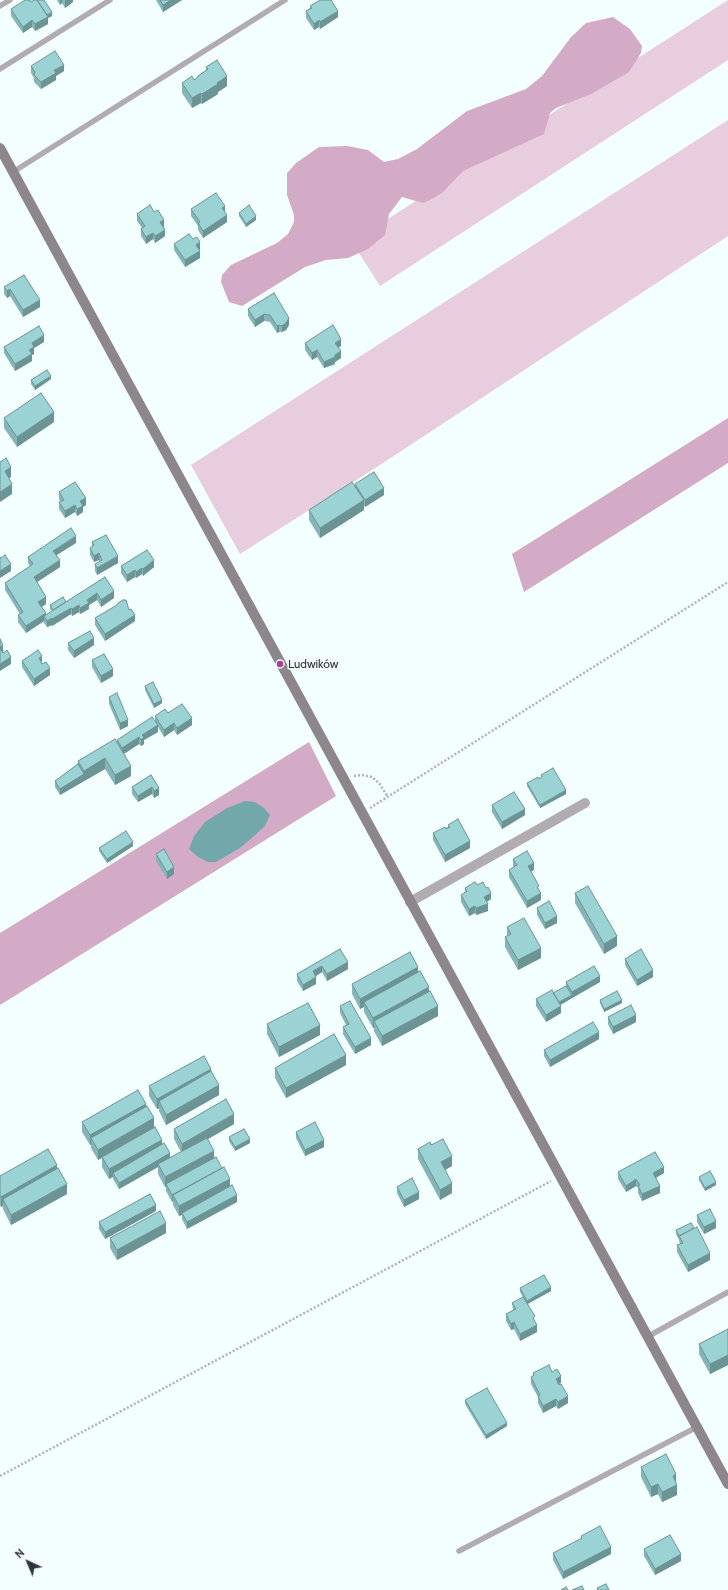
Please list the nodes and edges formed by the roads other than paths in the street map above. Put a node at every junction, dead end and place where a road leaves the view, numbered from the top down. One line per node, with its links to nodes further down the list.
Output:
1 (10, 0): 4 (lane)
2 (110, 0): 5 (lane)
3 (285, 0): 7 (lane)
4 (0, 6)
5 (0, 70)
6 (0, 148): 7 (street)
7 (13, 172): 9 (street)
8 (586, 803): 9 (street)
9 (410, 902): 11 (street)
10 (728, 1292): 11 (lane)
11 (647, 1337): 12 (street)
12 (696, 1427): 13 (street); 14 (lane)
13 (728, 1484)
14 (459, 1551)

